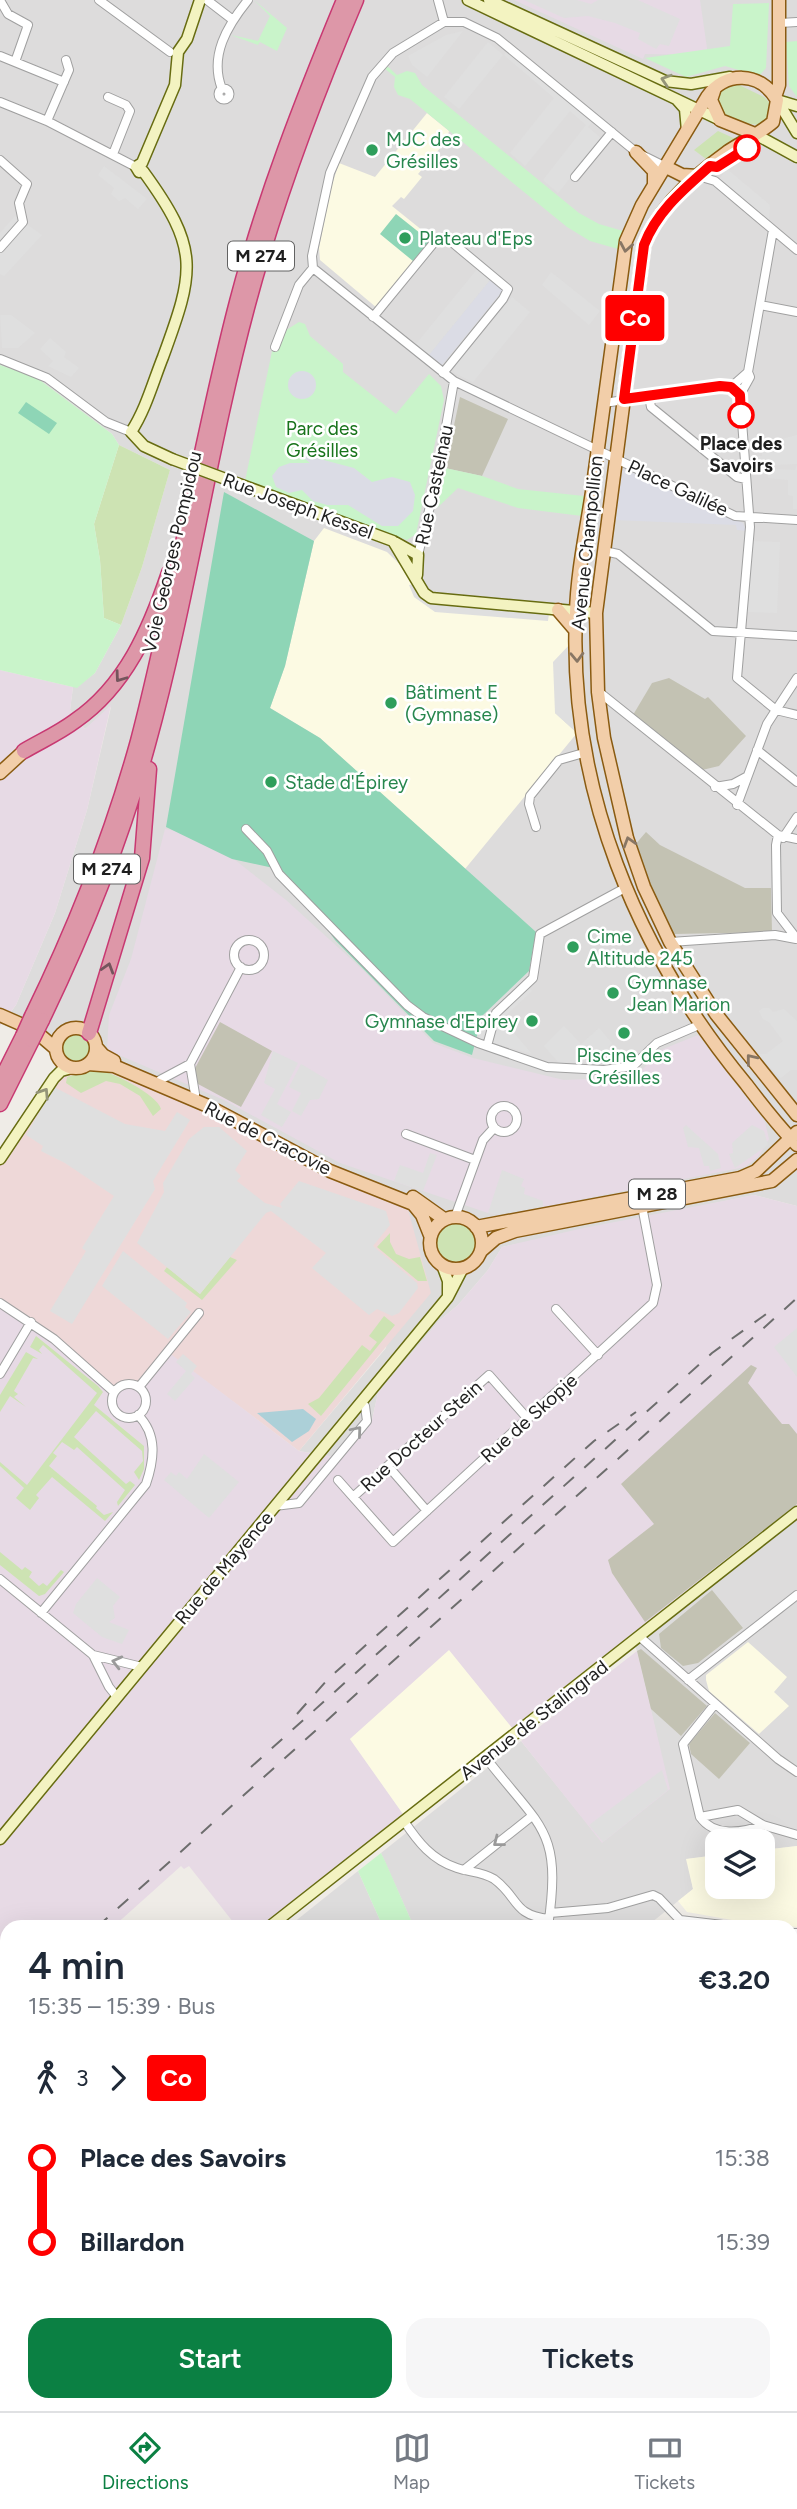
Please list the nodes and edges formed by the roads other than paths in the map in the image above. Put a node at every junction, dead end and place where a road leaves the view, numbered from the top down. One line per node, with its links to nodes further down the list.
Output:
1 (99, 0): 13 (street)
2 (200, 0): 18 (street)
3 (207, 0): 14 (street)
4 (248, 0): 14 (street)
5 (344, 0): 70 (highway, Voie Georges Pompidou / M 274)
6 (356, 0): 87 (highway, Voie Georges Pompidou / M 274)
7 (438, 0): 15 (street)
8 (468, 0): 28 (street)
9 (489, 0): 22 (street, one-way to 9)
10 (772, 0): 23 (main road)
11 (779, 0): 17 (main road)
12 (1, 2): 21 (street)
13 (110, 3): 18 (street)
14 (233, 20): 26 (street)
15 (444, 22): 38 (street); 53 (street)
16 (797, 22): 17 (street)
17 (779, 23): 29 (main road)
18 (174, 54): 44 (street)
19 (0, 56): 21 (street)
20 (66, 60): 24 (street)
21 (15, 62): 24 (street)
22 (733, 77): 23 (main road); 25 (main road)
23 (753, 81): 29 (main road)
24 (64, 82): 34 (street)
25 (715, 86): 32 (main road, Avenue Champollion); 33 (main road)
26 (222, 89)
27 (108, 97): 40 (street)
28 (675, 98): 32 (street); 36 (street)
29 (776, 99): 31 (street); 35 (street); 37 (main road)
30 (0, 102): 34 (street)
31 (797, 106)
32 (699, 110): 33 (street); 36 (main road, Avenue Champollion)
33 (720, 120): 37 (main road)
34 (47, 121): 40 (street)
35 (795, 127): 37 (street)
36 (687, 131): 45 (main road, Avenue Champollion)
37 (761, 131): 41 (street); 43 (main road, Avenue Champollion)
38 (612, 132): 39 (street); 47 (street)
39 (636, 152): 45 (street); 49 (main road)
40 (113, 154): 44 (street)
41 (797, 157)
42 (0, 160): 51 (street)
43 (710, 166): 46 (main road, Avenue Champollion); 48 (street)
44 (141, 167): 67 (street)
45 (666, 167): 46 (main road); 49 (main road, Avenue Champollion)
46 (698, 176): 48 (street); 65 (main road, Avenue Champollion)
47 (575, 177)
48 (715, 181): 50 (street)
49 (654, 186): 66 (main road, Avenue Champollion, one-way to 66)
50 (773, 230): 52 (street); 54 (street)
51 (0, 248)
52 (797, 250)
53 (313, 268): 56 (street); 57 (street)
54 (760, 305): 55 (street); 59 (street)
55 (797, 312)
56 (373, 317): 60 (street); 60 (street)
57 (275, 347)
58 (0, 359): 67 (street)
59 (748, 372): 62 (street); 63 (street)
60 (443, 373): 61 (street)
61 (454, 381): 68 (street, Place Galilée); 74 (street, Rue Castelnau)
62 (731, 387): 63 (street); 64 (street)
63 (740, 395): 69 (street)
64 (649, 396): 65 (street); 69 (street)
65 (624, 399): 66 (street); 68 (main road, Avenue Champollion)
66 (604, 403): 68 (main road, Avenue Champollion)
67 (131, 432): 73 (street, Rue Joseph Kessel, bridge)
68 (606, 455): 71 (street, Place Galilée); 75 (main road, Avenue Champollion); 77 (main road, Avenue Champollion)
69 (746, 479): 71 (street)
70 (192, 501): 90 (highway, one-way to 90); 109 (highway, Voie Georges Pompidou / M 274)
71 (750, 518): 72 (street, Place Galilée); 82 (street)
72 (797, 520)
73 (393, 541): 74 (street, Rue Joseph Kessel); 76 (street, Rue Joseph Kessel)
74 (419, 550): 76 (street, Rue Castelnau)
75 (604, 551): 80 (main road, Avenue Champollion); 82 (street)
76 (416, 578): 78 (street)
77 (579, 589): 78 (street); 79 (main road, Avenue Champollion)
78 (558, 610): 79 (street); 81 (main road)
79 (576, 611): 80 (street); 81 (main road, Avenue Champollion)
80 (596, 614): 85 (main road, Avenue Champollion)
81 (576, 631): 91 (main road, Avenue Champollion, one-way to 91)
82 (740, 633): 83 (street); 86 (street)
83 (797, 636)
84 (797, 678): 86 (street)
85 (598, 692): 95 (street); 102 (main road, Avenue Champollion, one-way to 85)
86 (776, 710): 88 (street); 89 (street)
87 (156, 712): 109 (highway, Voie Georges Pompidou / M 274); 111 (highway, one-way to 87)
88 (797, 715)
89 (757, 750): 93 (street); 94 (street)
90 (24, 751): 92 (main road)
91 (587, 752): 98 (street); 103 (main road, Avenue Champollion)
92 (1, 773)
93 (748, 775): 95 (street); 96 (street)
94 (797, 782)
95 (715, 787): 96 (street)
96 (737, 804): 100 (street)
97 (797, 817): 100 (street)
98 (536, 827)
99 (246, 830): 112 (street)
100 (780, 837): 101 (street); 104 (street)
101 (797, 839)
102 (642, 881): 103 (street); 105 (main road, Avenue Champollion)
103 (625, 888): 108 (main road, Avenue Champollion); 112 (street)
104 (796, 939): 105 (street)
105 (670, 942): 121 (main road, Avenue Champollion, one-way to 105)
106 (241, 967): 115 (street)
107 (0, 1014): 109 (main road)
108 (699, 1025): 112 (street); 124 (main road, Avenue Champollion)
109 (33, 1028): 110 (main road); 113 (main road); 118 (highway, Voie Georges Pompidou / M 274); 120 (highway, Voie Georges Pompidou / M 274)
110 (63, 1032): 111 (main road); 113 (main road)
111 (93, 1040): 114 (main road); 117 (main road, Rue de Cracovie)
112 (482, 1044)
113 (55, 1048): 116 (main road)
114 (88, 1064): 116 (main road); 133 (main road, Rue de Cracovie)
115 (190, 1064): 117 (street); 119 (street)
116 (72, 1068): 125 (street, one-way to 116)
117 (160, 1080): 119 (main road, Rue de Cracovie)
118 (0, 1082)
119 (195, 1094): 131 (main road, Rue de Cracovie)
120 (0, 1104)
121 (797, 1115)
122 (494, 1128): 126 (street)
123 (406, 1134): 126 (street)
124 (795, 1138): 132 (main road, M 28)
125 (0, 1158)
126 (475, 1160): 131 (street)
127 (797, 1160): 129 (main road, M 28)
128 (797, 1171): 129 (main road, M 28)
129 (758, 1185): 130 (main road, M 28)
130 (642, 1206): 134 (main road, M 28); 142 (street, Rue de Skopje)
131 (449, 1218): 132 (main road); 133 (main road)
132 (483, 1227): 134 (main road)
133 (430, 1235): 135 (main road)
134 (481, 1251): 136 (main road)
135 (442, 1265): 136 (main road); 137 (street)
136 (463, 1268): 137 (street, Rue de Mayence)
137 (448, 1297): 146 (street, Rue de Mayence)
138 (0, 1303): 141 (street)
139 (556, 1309): 142 (street)
140 (199, 1313): 144 (street)
141 (31, 1322): 143 (street); 145 (street)
142 (598, 1355): 148 (street, Rue de Skopje)
143 (0, 1374)
144 (139, 1387): 145 (street); 147 (street)
145 (114, 1392): 147 (street)
146 (361, 1403): 149 (street, one-way to 146); 154 (street, Rue de Mayence)
147 (138, 1415): 159 (street)
148 (528, 1419): 150 (street, Rue Docteur Stein); 155 (street, Rue de Skopje)
149 (332, 1465): 151 (street, Rue de Skopje); 152 (street)
150 (388, 1466): 153 (street, Rue Docteur Stein); 155 (street)
151 (338, 1479): 152 (street); 153 (street, Rue de Skopje)
152 (319, 1482): 154 (street)
153 (353, 1497): 155 (street, Rue de Skopje)
154 (275, 1506): 162 (street, Rue de Mayence)
155 (427, 1511)
156 (797, 1512): 160 (street, Avenue de Stalingrad)
157 (0, 1579): 159 (street)
158 (797, 1595): 163 (street)
159 (41, 1612): 161 (street)
160 (640, 1637): 163 (street); 166 (street, Avenue de Stalingrad)
161 (93, 1655): 162 (street, one-way to 161); 164 (street)
162 (142, 1667): 164 (street, Rue de Mayence)
163 (688, 1680): 165 (street)
164 (117, 1697): 173 (street, Rue de Mayence)
165 (715, 1704): 167 (street); 169 (street)
166 (486, 1758): 168 (street); 170 (street, Avenue de Stalingrad)
167 (797, 1772)
168 (532, 1815): 174 (street, one-way to 174); 176 (street)
169 (700, 1817): 171 (street); 171 (street)
170 (404, 1821): 174 (street); 175 (street, Avenue de Stalingrad)
171 (762, 1825): 172 (street)
172 (797, 1835)
173 (0, 1839)
174 (464, 1870): 176 (street)
175 (278, 1920)
176 (549, 1920): 177 (street)
177 (680, 1920)

